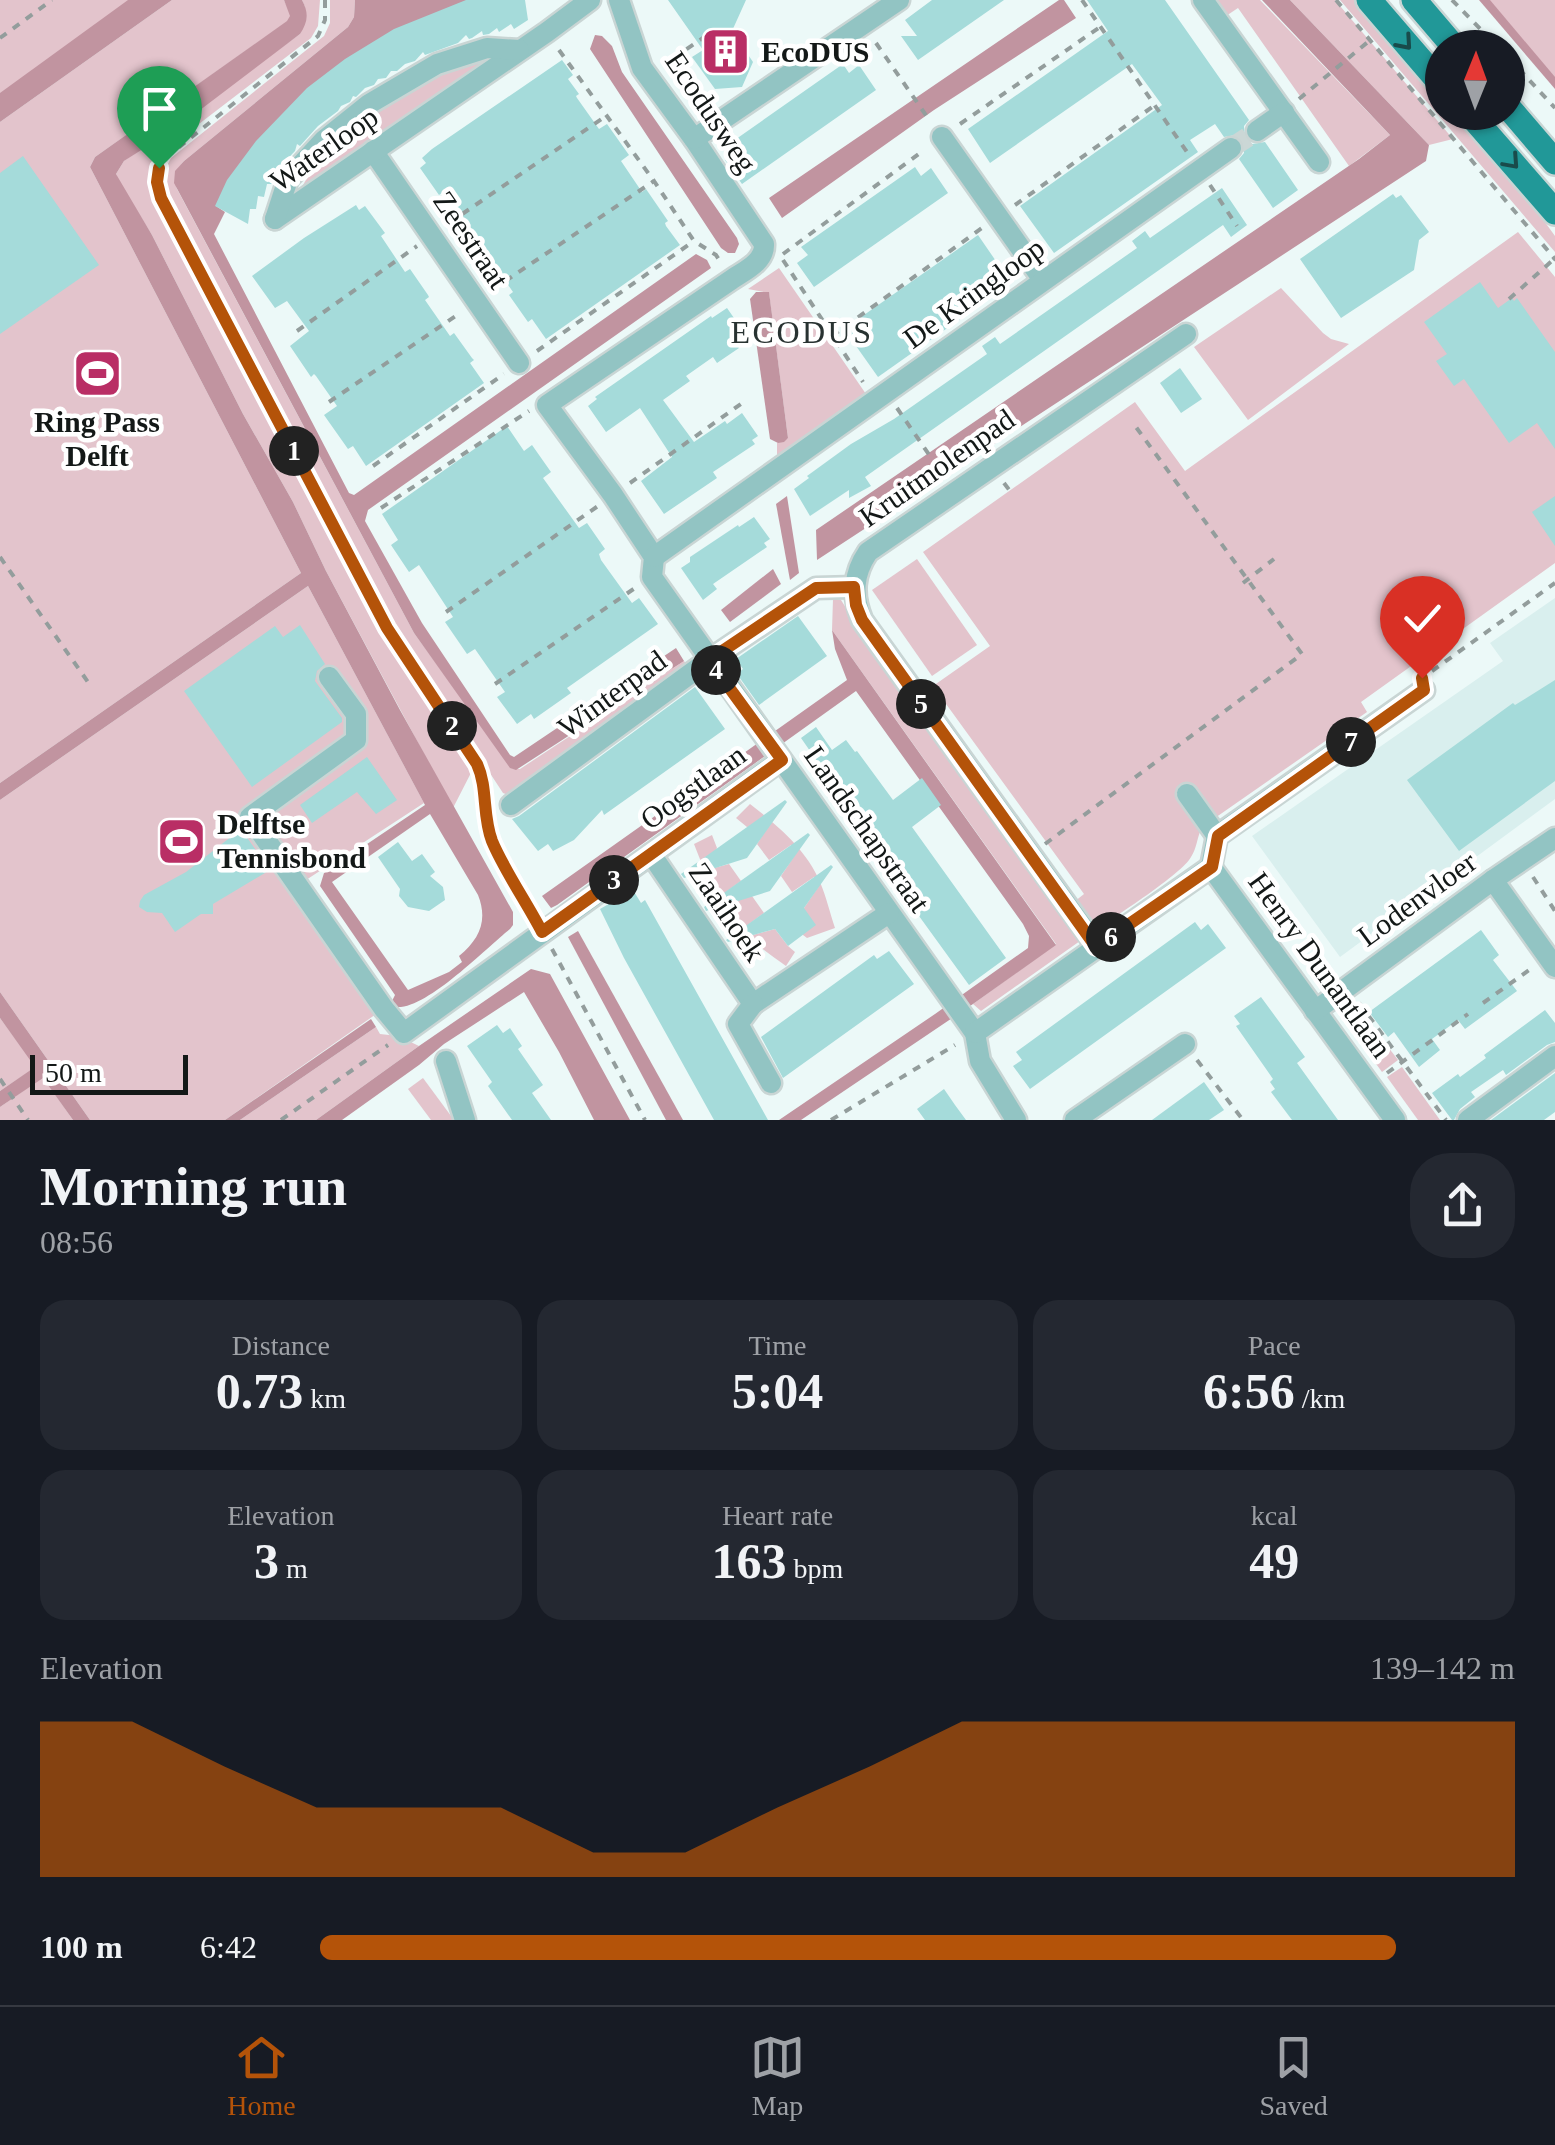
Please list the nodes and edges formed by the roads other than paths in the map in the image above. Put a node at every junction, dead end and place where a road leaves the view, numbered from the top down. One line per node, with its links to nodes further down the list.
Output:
1 (590, 0): 8 (street, Waterloop)
2 (619, 0): 15 (street, Ecodusweg)
3 (899, 0): 15 (street)
4 (1203, 0): 10 (street)
5 (1369, 0): 9 (main road, one-way to 9)
6 (1414, 0): 7 (main road)
7 (1440, 30)
8 (519, 50): 17 (street, Waterloop); 17 (street, Waterloop)
9 (1425, 65)
10 (1284, 112): 12 (street); 18 (street)
11 (1525, 127): 19 (main road)
12 (1256, 130)
13 (1484, 130): 20 (main road, one-way to 20)
14 (938, 132): 21 (street)
15 (694, 139): 24 (street, Ecodusweg)
16 (1232, 148): 21 (street, De Kringloop)
17 (373, 151): 23 (street, Zeestraat)
18 (1319, 162)
19 (1555, 162)
20 (1555, 212)
21 (1043, 280): 24 (street, De Kringloop)
22 (1186, 334): 25 (street, Kruitmolenpad)
23 (519, 363)
24 (653, 567): 26 (street)
25 (854, 587): 26 (street, Winterpad); 38 (street)
26 (709, 660): 29 (street, Landschapstraat); 31 (street, Winterpad)
27 (330, 677): 34 (street, Oogstlaan)
28 (1424, 690): 32 (street)
29 (779, 756): 34 (street, Oogstlaan); 37 (street, Landschapstraat)
30 (1186, 794): 32 (street)
31 (511, 805)
32 (1218, 836): 35 (street)
33 (1555, 838): 36 (street, Lodenvloer)
34 (651, 854): 40 (street, Zaaihoek)
35 (1212, 867): 38 (street, Henry Dunantlaan); 41 (street, Henry Dunantlaan)
36 (1494, 880): 39 (street); 41 (street, Lodenvloer)
37 (888, 913): 40 (street, Zaaihoek); 42 (street, Landschapstraat)
38 (1096, 947): 42 (street, Henry Dunantlaan)
39 (1551, 961)
40 (753, 1004): 46 (street, Zaaihoek)
41 (1316, 1011): 50 (street, Henry Dunantlaan)
42 (962, 1016): 48 (street)
43 (1186, 1044): 49 (street)
44 (1555, 1056): 51 (street)
45 (446, 1061): 47 (street)
46 (771, 1083)
47 (465, 1120)
48 (1016, 1120)
49 (1075, 1120)
50 (1395, 1120)
51 (1468, 1120)

